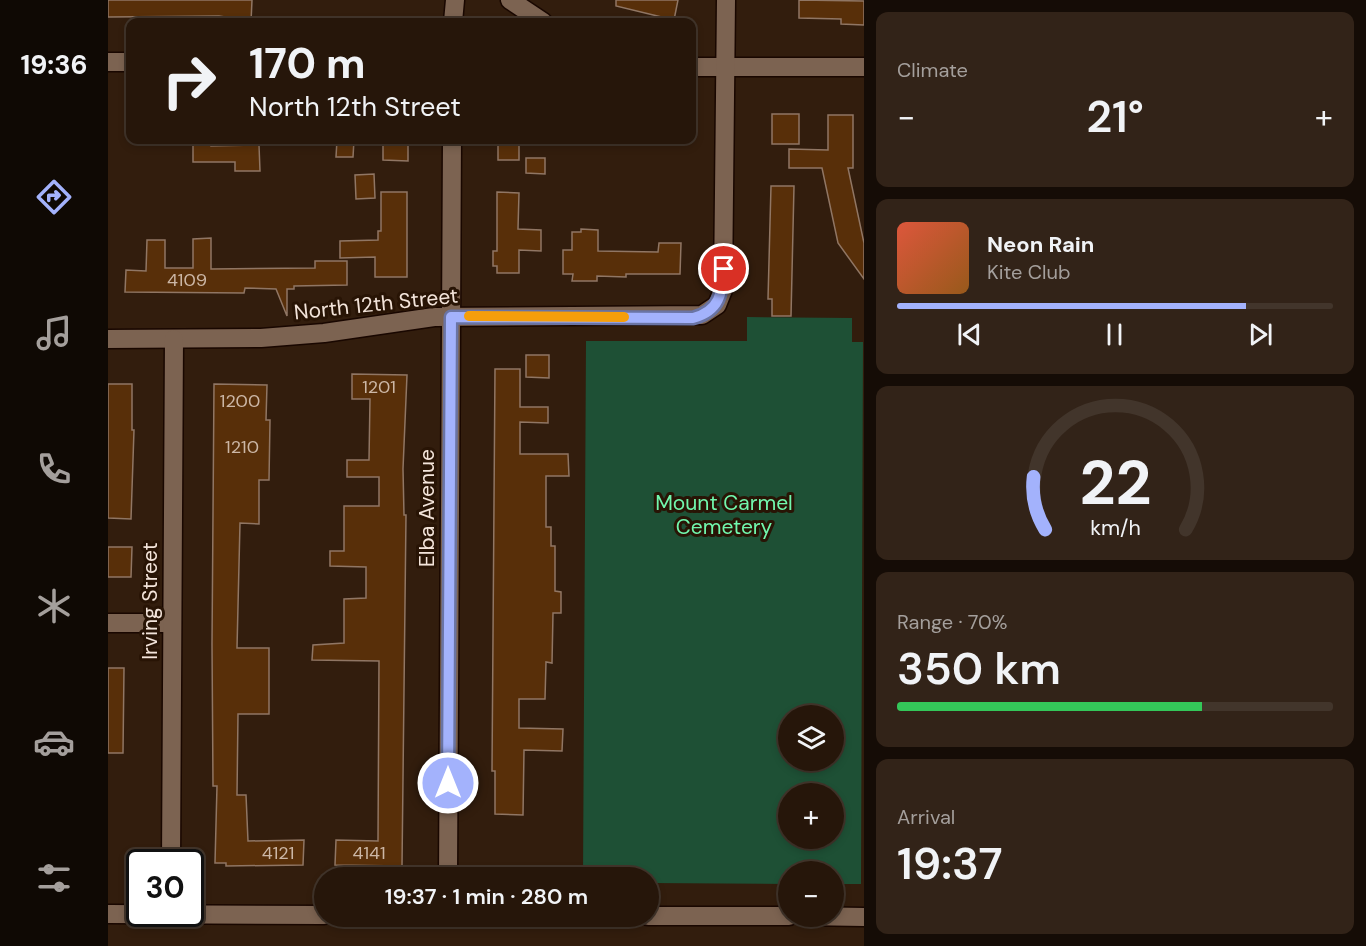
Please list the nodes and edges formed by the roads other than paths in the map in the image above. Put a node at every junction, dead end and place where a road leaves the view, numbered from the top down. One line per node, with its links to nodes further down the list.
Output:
1 (454, 0): 4 (street)
2 (510, 0): 5 (street)
3 (726, 0): 9 (street)
4 (453, 18)
5 (537, 18)
6 (108, 62): 7 (street)
7 (126, 62)
8 (696, 67): 9 (street)
9 (725, 67): 10 (street); 12 (street, North 12th Street)
10 (864, 67)
11 (452, 144): 12 (street, Elba Avenue)
12 (451, 317): 14 (street, North 12th Street); 18 (street, Elba Avenue)
13 (108, 339): 14 (street, North 12th Street)
14 (174, 339): 16 (street, Irving Street)
15 (108, 623): 16 (street)
16 (172, 623): 17 (street, Irving Street)
17 (171, 849)
18 (448, 867)
19 (108, 914): 20 (street)
20 (126, 914)
21 (204, 914): 22 (street)
22 (314, 915)
23 (659, 916): 24 (street)
24 (778, 916)
25 (844, 917): 26 (street)
26 (864, 917)

